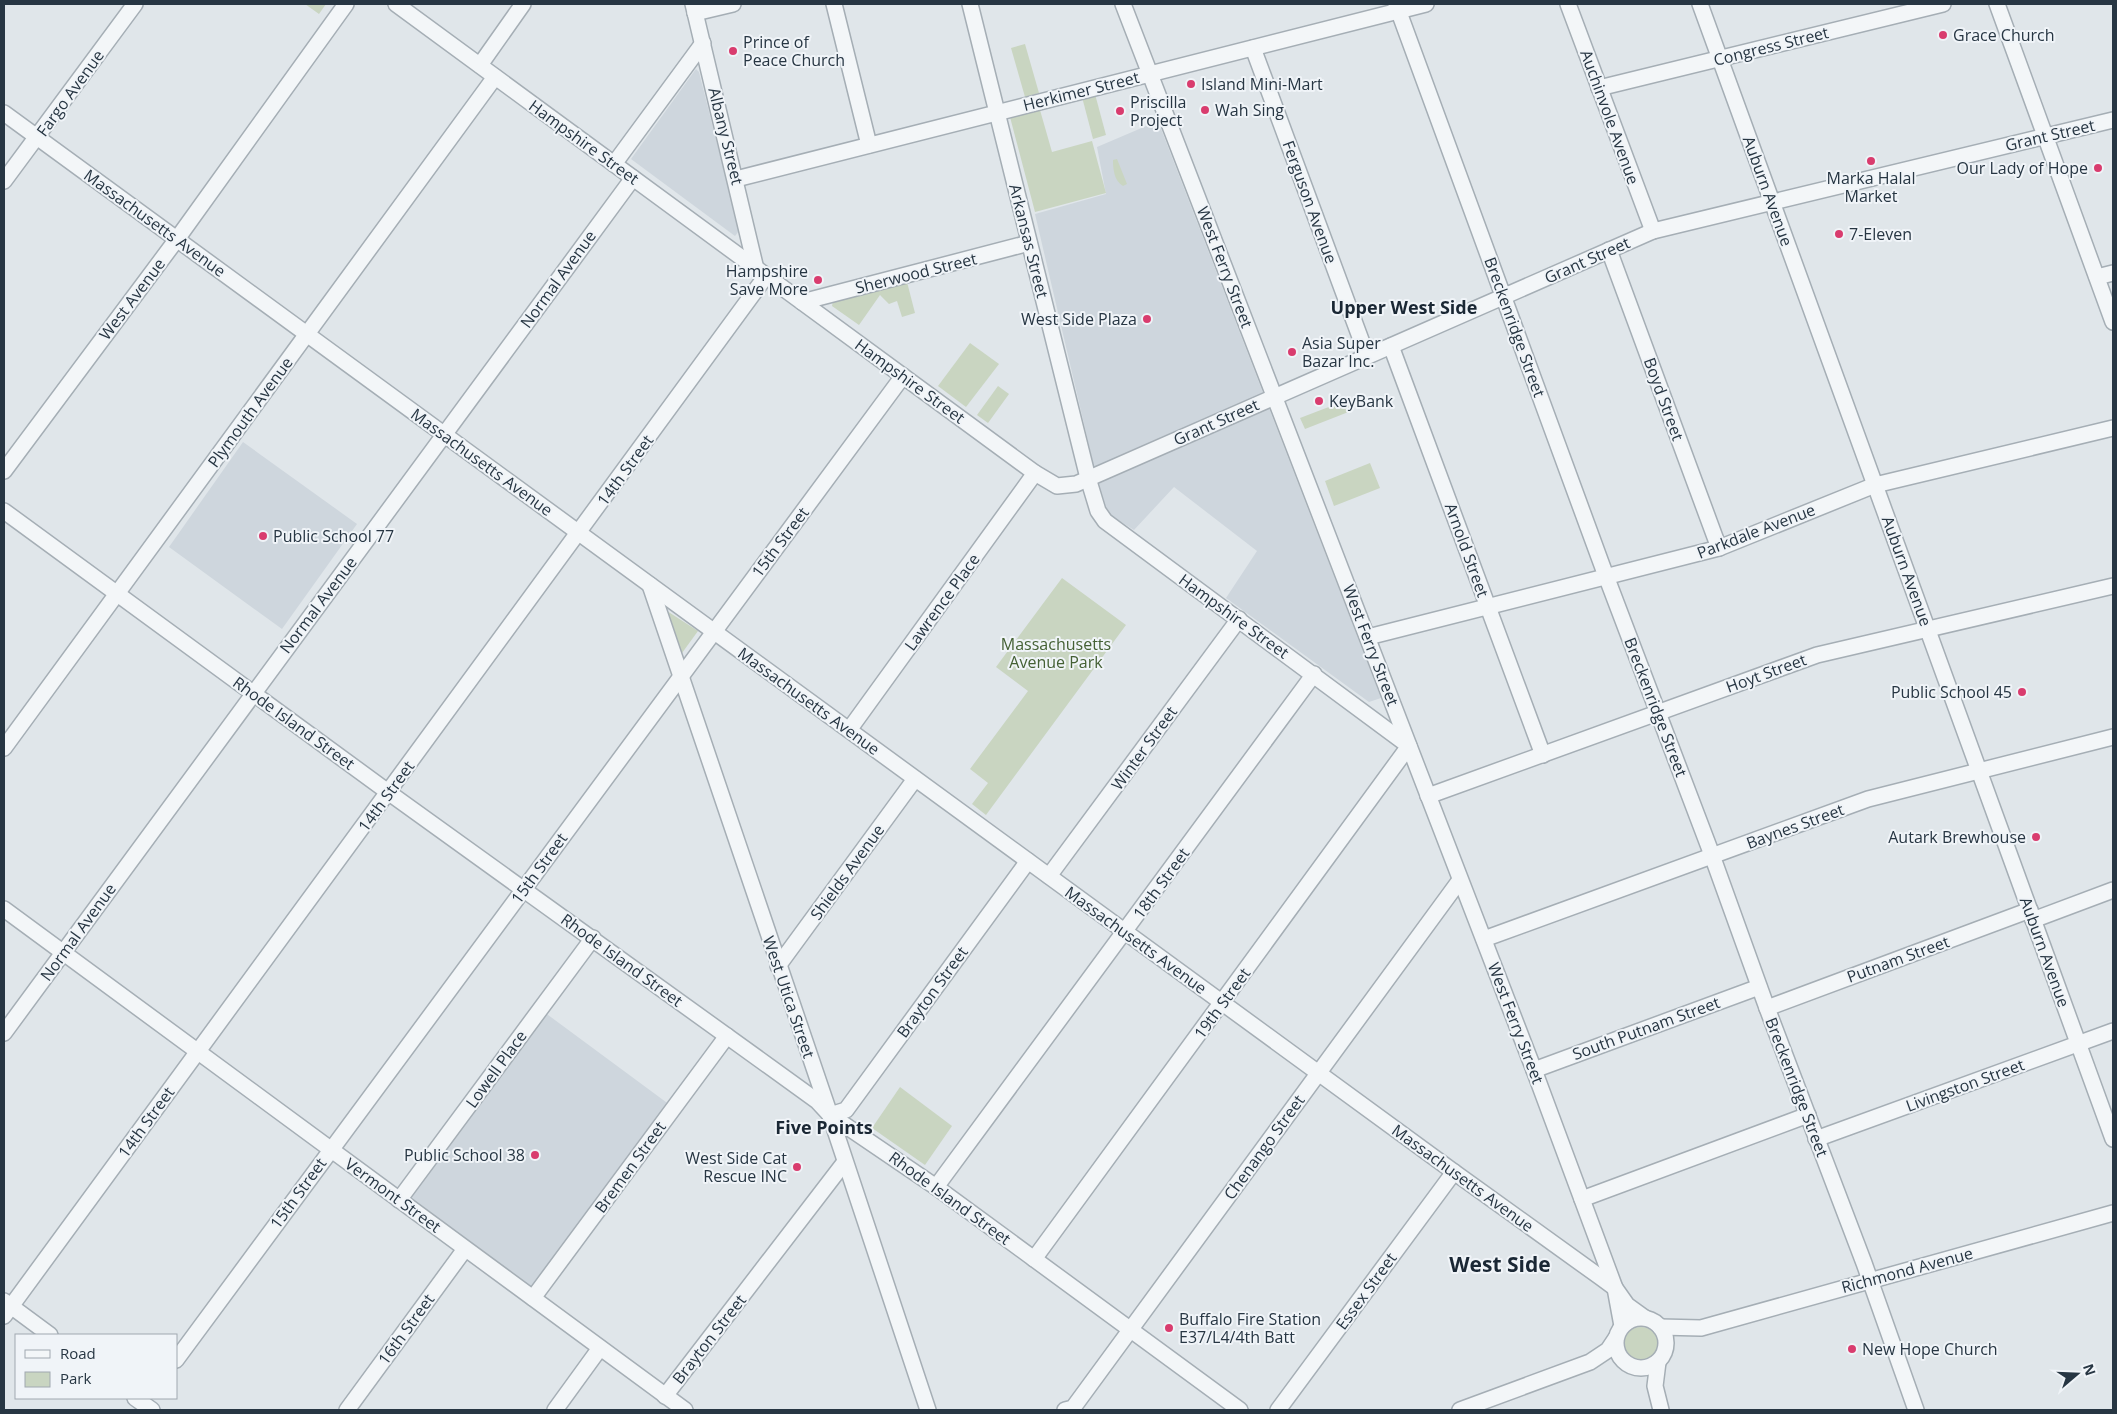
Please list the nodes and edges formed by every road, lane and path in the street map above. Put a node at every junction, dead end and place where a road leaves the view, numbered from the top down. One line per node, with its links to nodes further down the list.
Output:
1 (135, 4): 27 (street, Fargo Avenue)
2 (346, 4): 35 (street, West Avenue)
3 (396, 4): 19 (street, Hampshire Street)
4 (523, 4): 19 (street)
5 (733, 4): 15 (street)
6 (834, 4): 28 (street)
7 (970, 4): 23 (street, Arkansas Street)
8 (1123, 4): 20 (street, West Ferry Street)
9 (1426, 4): 14 (street, Herkimer Street)
10 (1568, 4): 22 (street, Auchinvole Avenue)
11 (1700, 4): 18 (street, Auburn Avenue)
12 (1943, 4): 18 (street, Congress Street)
13 (1997, 4): 26 (street)
14 (1397, 7): 17 (street, Herkimer Street); 41 (street, Breckenridge Street)
15 (694, 8): 16 (street, Albany Street)
16 (702, 43): 29 (street); 31 (street, Albany Street)
17 (1253, 48): 20 (street, Herkimer Street); 46 (street, Ferguson Avenue)
18 (1720, 59): 22 (street, Congress Street); 33 (street, Auburn Avenue)
19 (480, 65): 21 (street, Hampshire Street)
20 (1150, 73): 23 (street, Herkimer Street); 48 (street, West Ferry Street)
21 (495, 77): 29 (street, Hampshire Street); 44 (street, Plymouth Avenue)
22 (1599, 88): 34 (street, Auchinvole Avenue)
23 (997, 112): 28 (street, Herkimer Street); 36 (street, Arkansas Street)
24 (4, 113): 27 (street, Massachusetts Avenue)
25 (2113, 120): 26 (street, Grant Street)
26 (2046, 136): 33 (street, Grant Street); 40 (street)
27 (36, 138): 32 (street, Fargo Avenue); 35 (street, Massachusetts Avenue)
28 (869, 145): 31 (street, Herkimer Street)
29 (614, 164): 30 (street, Hampshire Street)
30 (633, 178): 38 (street, Hampshire Street); 50 (street, Normal Avenue)
31 (736, 178): 38 (street, Albany Street)
32 (4, 181)
33 (1772, 202): 34 (street, Grant Street); 54 (street, Auburn Avenue)
34 (1653, 231): 37 (street, Grant Street)
35 (177, 238): 44 (street, Massachusetts Avenue); 51 (street, West Avenue)
36 (1029, 243): 42 (street, Sherwood Street); 53 (street, Arkansas Street)
37 (1609, 250): 41 (street, Grant Street); 57 (street, Boyd Street)
38 (761, 272): 42 (street, Hampshire Street); 56 (street, 14th Street)
39 (2113, 273): 40 (street)
40 (2097, 277): 43 (street)
41 (1504, 296): 45 (street, Grant Street); 58 (street, Breckenridge Street)
42 (802, 302): 47 (street, Hampshire Street)
43 (2113, 322)
44 (307, 334): 50 (street, Massachusetts Avenue); 61 (street, Plymouth Avenue)
45 (1391, 346): 46 (street, Grant Street); 62 (street, Arnold Street)
46 (1367, 356): 48 (street, Grant Street)
47 (903, 376): 52 (street, Hampshire Street); 65 (street, 15th Street)
48 (1275, 397): 53 (street, Grant Street); 66 (street, West Ferry Street)
49 (2113, 428): 54 (street, Parkdale Avenue)
50 (444, 434): 56 (street, Massachusetts Avenue); 69 (street, Normal Avenue)
51 (4, 471)
52 (1035, 473): 53 (street, Hampshire Street); 71 (street, Lawrence Place)
53 (1088, 478): 63 (street, Hampshire Street)
54 (1875, 485): 57 (street, Parkdale Avenue); 64 (street, Auburn Avenue)
55 (4, 511): 61 (street, Rhode Island Street)
56 (579, 533): 59 (street, Massachusetts Avenue); 78 (street, 14th Street)
57 (1719, 548): 58 (street, Parkdale Avenue)
58 (1607, 577): 62 (street, Parkdale Avenue); 70 (street, Breckenridge Street)
59 (650, 584): 65 (street, Massachusetts Avenue); 68 (street, West Utica Street)
60 (2113, 586): 64 (street, Hoyt Street)
61 (117, 594): 69 (street, Rhode Island Street); 74 (street, Plymouth Avenue)
62 (1489, 607): 66 (street, Parkdale Avenue); 75 (street, Arnold Street)
63 (1239, 619): 67 (street, Hampshire Street); 82 (street, Winter Street)
64 (1927, 628): 70 (street, Hoyt Street); 76 (street, Auburn Avenue)
65 (713, 631): 68 (street, 15th Street); 71 (street, Massachusetts Avenue)
66 (1368, 638): 73 (street, West Ferry Street)
67 (1314, 674): 73 (street, Hampshire Street); 88 (street, 18th Street)
68 (681, 676): 84 (street, 15th Street); 92 (street, West Utica Street)
69 (253, 692): 78 (street, Rhode Island Street); 91 (street, Normal Avenue)
70 (1658, 712): 75 (street, Hoyt Street); 80 (street, Breckenridge Street)
71 (849, 730): 77 (street, Massachusetts Avenue)
72 (2113, 737): 76 (street, Baynes Street)
73 (1409, 746): 79 (street, West Ferry Street); 94 (street, 19th Street)
74 (4, 748)
75 (1543, 755): 79 (street, Hoyt Street)
76 (1979, 770): 80 (street, Baynes Street); 87 (street, Auburn Avenue)
77 (915, 778): 81 (street, Massachusetts Avenue); 92 (street, Shields Avenue)
78 (388, 792): 84 (street, Rhode Island Street); 100 (street, 14th Street)
79 (1428, 796): 83 (street, West Ferry Street)
80 (1712, 856): 90 (street, Baynes Street); 93 (street, Breckenridge Street)
81 (1028, 861): 82 (street, Massachusetts Avenue); 103 (street, Brayton Street)
82 (1049, 876): 88 (street, Massachusetts Avenue)
83 (1460, 880): 90 (street, West Ferry Street); 102 (street, Chenango Street)
84 (524, 888): 89 (street, Rhode Island Street); 107 (street, 15th Street)
85 (2113, 890): 87 (street, Putnam Street)
86 (4, 909): 91 (street, Vermont Street)
87 (2032, 915): 95 (street, Putnam Street); 99 (street, Auburn Avenue)
88 (1125, 932): 94 (street, Massachusetts Avenue); 110 (street, 18th Street)
89 (593, 938): 98 (street, Rhode Island Street); 112 (street, Lowell Place)
90 (1484, 939): 101 (street, West Ferry Street)
91 (63, 953): 97 (street, Normal Avenue); 100 (street, Vermont Street)
92 (778, 966): 103 (street, West Utica Street)
93 (1759, 987): 95 (street, Breckenridge Street); 101 (street, South Putnam Street)
94 (1222, 1003): 102 (street, Massachusetts Avenue); 115 (street, 19th Street)
95 (1767, 1008): 104 (street, Breckenridge Street)
96 (2113, 1031): 99 (street, Livingston Street)
97 (4, 1033)
98 (727, 1036): 103 (street, Rhode Island Street); 118 (street, Bremen Street)
99 (2078, 1044): 105 (street, Livingston Street); 106 (street, Auburn Avenue)
100 (198, 1052): 107 (street, Vermont Street); 119 (street, 14th Street)
101 (1534, 1070): 111 (street, West Ferry Street)
102 (1318, 1073): 109 (street, Massachusetts Avenue); 123 (street, Chenango Street)
103 (830, 1115): 108 (street, West Utica Street); 110 (street, Rhode Island Street)
104 (1808, 1115): 105 (street, Breckenridge Street); 111 (street)
105 (1816, 1139): 116 (street, Breckenridge Street)
106 (2113, 1139)
107 (330, 1150): 112 (street, Vermont Street); 128 (street, 15th Street)
108 (844, 1163): 132 (street, Brayton Street); 137 (street, West Utica Street)
109 (1454, 1172): 117 (street, Massachusetts Avenue); 140 (street, Essex Street)
110 (936, 1187): 115 (street, Rhode Island Street)
111 (1582, 1199): 117 (street, West Ferry Street)
112 (399, 1200): 114 (street, Vermont Street)
113 (2113, 1213): 116 (street, Richmond Avenue)
114 (465, 1249): 118 (street, Vermont Street); 134 (street, 16th Street)
115 (1034, 1259): 123 (street, Rhode Island Street)
116 (1870, 1280): 122 (street, Richmond Avenue); 142 (street, Breckenridge Street)
117 (1615, 1288): 120 (street, West Ferry Street); 124 (street, West Ferry Street)
118 (533, 1298): 126 (street, Vermont Street)
119 (6, 1308): 125 (street)
120 (1645, 1318): 121 (street); 124 (street)
121 (1660, 1327): 122 (street, Richmond Avenue); 127 (street)
122 (1701, 1328): 127 (street, Richmond Avenue)
123 (1130, 1330): 138 (street, Chenango Street); 139 (street, Rhode Island Street)
124 (1619, 1332): 130 (street); 131 (street)
125 (48, 1334)
126 (600, 1348): 132 (street, Vermont Street); 135 (street)
127 (1666, 1348): 129 (street)
128 (178, 1357)
129 (1658, 1362): 130 (street); 133 (street)
130 (1631, 1366): 131 (street); 133 (street)
131 (1575, 1368): 141 (street)
132 (665, 1396): 136 (street, Vermont Street)
133 (1659, 1404)
134 (347, 1410)
135 (554, 1410)
136 (685, 1410)
137 (928, 1410)
138 (1065, 1410)
139 (1240, 1410)
140 (1278, 1410)
141 (1460, 1410)
142 (1916, 1410)

